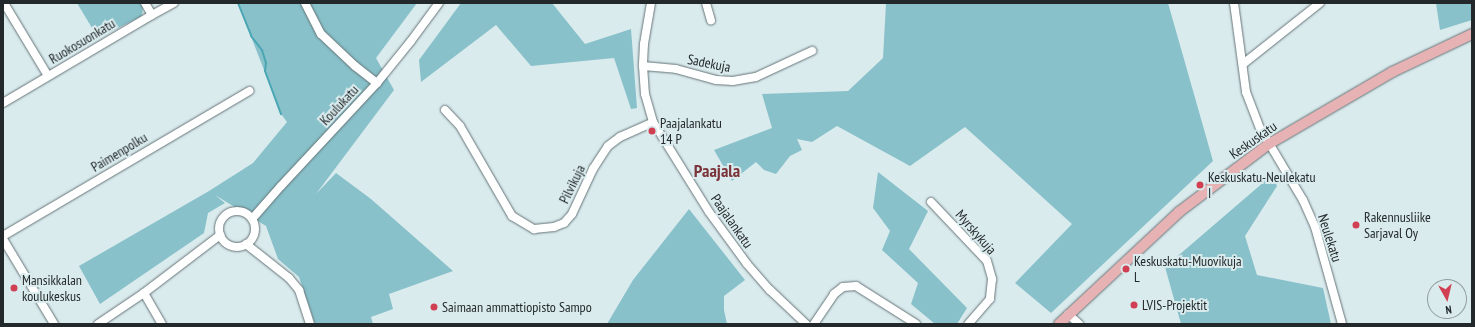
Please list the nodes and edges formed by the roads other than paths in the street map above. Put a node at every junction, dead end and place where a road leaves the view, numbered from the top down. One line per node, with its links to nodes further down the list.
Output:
1 (4, 3): 16 (street)
2 (144, 3): 10 (street)
3 (174, 3): 10 (street, Ruokosuonkatu)
4 (305, 3): 17 (street)
5 (439, 3): 17 (street, Koulukatu)
6 (651, 3): 15 (street, Paajalankatu)
7 (706, 3): 11 (street)
8 (1234, 3): 14 (street, Neulekatu)
9 (1320, 3): 14 (street)
10 (152, 15): 16 (street, Ruokosuonkatu)
11 (711, 20)
12 (1472, 34): 22 (main road, Keskuskatu)
13 (812, 50): 15 (street, Sadekuja)
14 (1243, 64): 22 (street, Neulekatu)
15 (643, 66): 21 (street, Paajalankatu)
16 (48, 76): 19 (street, Ruokosuonkatu)
17 (377, 83): 24 (street, Koulukatu)
18 (249, 91): 26 (street, Paimenpolku)
19 (3, 103)
20 (445, 110): 21 (street, Pilvikuja)
21 (653, 122): 35 (street, Paajalankatu)
22 (1269, 144): 30 (main road, Keskuskatu); 41 (street, Neulekatu)
23 (931, 202): 38 (street, Myrskykuja)
24 (252, 219): 25 (street); 28 (street)
25 (220, 235): 28 (street); 29 (street)
26 (3, 236)
27 (3, 239): 31 (street)
28 (246, 244): 34 (street)
29 (144, 293): 32 (street); 33 (street)
30 (1068, 314): 39 (main road, Keskuskatu); 40 (street)
31 (54, 324)
32 (98, 324)
33 (162, 324)
34 (310, 324)
35 (806, 324)
36 (814, 324): 37 (street)
37 (916, 324)
38 (968, 324)
39 (1059, 324)
40 (1079, 324)
41 (1342, 324)

